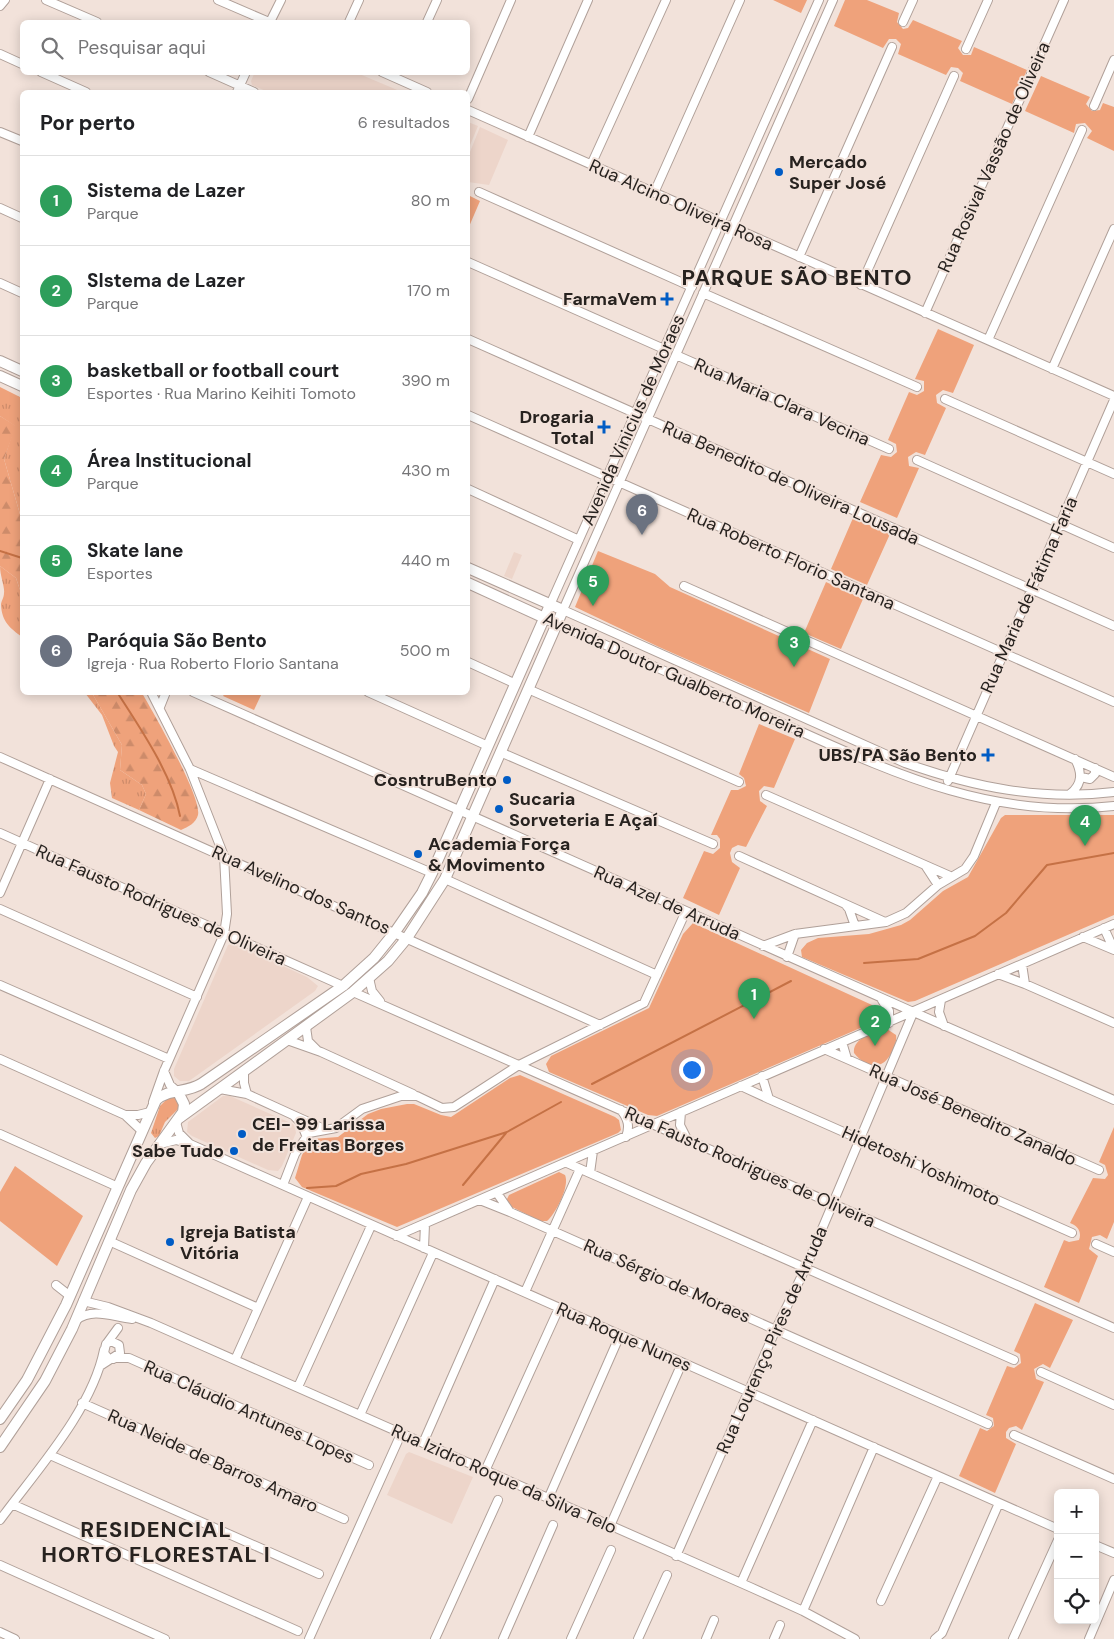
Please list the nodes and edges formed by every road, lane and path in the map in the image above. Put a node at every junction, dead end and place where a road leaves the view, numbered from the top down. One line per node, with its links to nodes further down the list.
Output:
1 (5, 0): 16 (street)
2 (46, 0): 17 (street)
3 (218, 0): 18 (street)
4 (281, 0): 19 (street)
5 (359, 0): 20 (street)
6 (437, 0): 21 (street)
7 (511, 0): 40 (street)
8 (588, 0): 45 (street)
9 (666, 0): 47 (street)
10 (740, 0): 49 (street)
11 (819, 0): 22 (street, Avenida Vinicius de Moraes)
12 (833, 0): 24 (street, Avenida Vinicius de Moraes)
13 (913, 0): 23 (street)
14 (988, 0): 26 (street)
15 (1064, 0): 62 (street, Rua Rosival Vassão de Oliveira)
16 (0, 6)
17 (92, 20)
18 (264, 20)
19 (270, 20)
20 (350, 20)
21 (428, 20)
22 (810, 20): 24 (street); 52 (street, Avenida Vinicius de Moraes)
23 (903, 22)
24 (822, 25): 53 (street, Avenida Vinicius de Moraes)
25 (892, 47): 55 (street)
26 (966, 49)
27 (0, 54): 29 (street)
28 (1114, 60): 41 (street)
29 (20, 63)
30 (48, 75): 38 (street)
31 (214, 75): 37 (street)
32 (245, 75): 37 (street)
33 (388, 75): 36 (street)
34 (404, 75): 36 (street)
35 (954, 76): 58 (street)
36 (401, 81): 39 (street)
37 (238, 89)
38 (82, 90)
39 (423, 90)
40 (470, 94)
41 (1094, 106)
42 (470, 111): 45 (street, Rua Alcino Oliveira Rosa)
43 (1082, 130): 64 (street)
44 (0, 132): 46 (street)
45 (528, 137): 47 (street, Rua Alcino Oliveira Rosa)
46 (20, 141)
47 (591, 165): 49 (street, Rua Alcino Oliveira Rosa)
48 (479, 192): 59 (street)
49 (654, 193): 52 (street, Rua Alcino Oliveira Rosa)
50 (0, 208): 51 (street)
51 (20, 217)
52 (720, 223): 53 (street, Rua Alcino Oliveira Rosa); 59 (street, Avenida Vinicius de Moraes)
53 (732, 228): 55 (street, Rua Alcino Oliveira Rosa); 61 (street, Avenida Vinicius de Moraes)
54 (1114, 228): 68 (street)
55 (799, 257): 58 (street, Rua Alcino Oliveira Rosa)
56 (470, 263): 65 (street)
57 (0, 283): 60 (street)
58 (862, 285): 62 (street, Rua Alcino Oliveira Rosa)
59 (692, 287): 65 (street, Avenida Vinicius de Moraes)
60 (20, 292)
61 (703, 293): 66 (street, Avenida Vinicius de Moraes); 72 (street)
62 (925, 313): 64 (street, Rua Alcino Oliveira Rosa)
63 (470, 340): 75 (street, Rua Benedito de Oliveira Lousada)
64 (988, 340): 68 (street, Rua Alcino Oliveira Rosa)
65 (664, 349): 75 (street, Avenida Vinicius de Moraes)
66 (676, 355): 77 (street, Avenida Vinicius de Moraes); 78 (street, Rua Maria Clara Vecina)
67 (0, 361): 69 (main road)
68 (1052, 369): 73 (street, Rua Alcino Oliveira Rosa)
69 (20, 370)
70 (0, 376): 71 (main road)
71 (20, 385)
72 (917, 387)
73 (1114, 398): 80 (street, Rua Maria de Fátima Faria)
74 (945, 399): 80 (street)
75 (636, 414): 77 (street, Rua Benedito de Oliveira Lousada); 82 (street, Avenida Vinicius de Moraes)
76 (470, 416): 82 (street, Rua Roberto Florio Santana)
77 (647, 419): 83 (street, Avenida Vinicius de Moraes); 91 (street, Rua Benedito de Oliveira Lousada)
78 (889, 449)
79 (917, 460): 85 (street)
80 (1087, 462): 81 (street); 85 (street, Rua Maria de Fátima Faria)
81 (1114, 474)
82 (607, 478): 83 (street, Rua Roberto Florio Santana); 86 (street, Avenida Vinicius de Moraes)
83 (619, 483): 93 (street, Avenida Vinicius de Moraes); 97 (street, Rua Roberto Florio Santana)
84 (470, 490): 86 (street)
85 (1060, 524): 87 (street); 91 (street, Rua Maria de Fátima Faria)
86 (579, 540): 92 (street, Avenida Vinicius de Moraes)
87 (1114, 548)
88 (470, 569): 92 (main road, Avenida Doutor Gualberto Moreira)
89 (470, 584): 94 (main road, Avenida Doutor Gualberto Moreira)
90 (684, 586): 107 (street)
91 (1031, 589): 96 (street, Rua Benedito de Oliveira Lousada); 97 (street, Rua Maria de Fátima Faria)
92 (550, 605): 93 (main road, Avenida Doutor Gualberto Moreira); 94 (main road, Avenida Vinicius de Moraes)
93 (563, 610): 95 (main road, Avenida Vinicius de Moraes); 115 (street, Avenida Doutor Gualberto Moreira)
94 (544, 618): 95 (main road, Avenida Doutor Gualberto Moreira); 99 (main road, Avenida Vinicius de Moraes)
95 (557, 624): 100 (main road, Avenida Vinicius de Moraes); 119 (street, Avenida Doutor Gualberto Moreira)
96 (1114, 626)
97 (1003, 653): 105 (street, Rua Roberto Florio Santana); 107 (street, Rua Maria de Fátima Faria)
98 (470, 663): 99 (street)
99 (516, 684): 100 (main road); 108 (main road, Avenida Vinicius de Moraes)
100 (528, 689): 109 (main road, Avenida Vinicius de Moraes); 118 (street)
101 (153, 695): 106 (street)
102 (165, 695): 106 (street)
103 (200, 695): 125 (street, Rua Azel de Arruda)
104 (375, 695): 108 (street)
105 (1114, 702)
106 (160, 707): 113 (street)
107 (976, 715): 111 (street); 115 (street, Rua Maria de Fátima Faria)
108 (488, 746): 125 (main road, Avenida Vinicius de Moraes)
109 (500, 752): 126 (main road, Avenida Vinicius de Moraes); 129 (street)
110 (0, 756): 117 (street, Rua Avelino dos Santos)
111 (1075, 759): 112 (street); 114 (street)
112 (1095, 768): 114 (street); 116 (street)
113 (190, 769): 130 (street); 133 (street)
114 (1081, 776): 122 (street)
115 (949, 778): 119 (street, Rua Maria de Fátima Faria); 122 (street, Avenida Doutor Gualberto Moreira)
116 (1114, 778)
117 (50, 779): 128 (street); 130 (street, Rua Avelino dos Santos)
118 (739, 782)
119 (944, 790): 123 (street, Avenida Doutor Gualberto Moreira)
120 (1114, 792): 122 (street, Avenida Doutor Gualberto Moreira)
121 (766, 794): 132 (street)
122 (1070, 794)
123 (996, 803): 124 (street, Avenida Doutor Gualberto Moreira); 134 (street)
124 (1114, 806)
125 (460, 809): 126 (street, Rua Azel de Arruda); 133 (main road, Avenida Vinicius de Moraes)
126 (472, 815): 135 (main road, Avenida Vinicius de Moraes); 140 (street, Rua Azel de Arruda)
127 (0, 833): 128 (street, Rua Fausto Rodrigues de Oliveira)
128 (22, 843): 137 (street); 147 (street, Rua Fausto Rodrigues de Oliveira)
129 (713, 844)
130 (224, 856): 146 (street, Rua Avelino dos Santos); 147 (street)
131 (739, 856): 138 (street)
132 (925, 865): 134 (street); 136 (street)
133 (432, 873): 146 (main road, Avenida Vinicius de Moraes)
134 (950, 876): 136 (street)
135 (445, 879): 150 (main road, Avenida Vinicius de Moraes); 155 (street)
136 (938, 885): 142 (street)
137 (0, 893)
138 (843, 903): 141 (street); 144 (street)
139 (0, 909): 164 (street)
140 (686, 911): 151 (street, Rua Azel de Arruda); 155 (street)
141 (862, 911): 142 (street); 144 (street)
142 (886, 922): 144 (street)
143 (1114, 924): 145 (street)
144 (859, 925): 148 (street)
145 (1104, 928): 149 (street); 152 (street)
146 (395, 932): 150 (street, Rua Avelino dos Santos); 161 (main road, Avenida Vinicius de Moraes)
147 (224, 934): 157 (street, Rua Fausto Rodrigues de Oliveira); 164 (street)
148 (795, 934): 151 (street); 153 (street)
149 (1083, 937): 152 (street); 154 (street)
150 (407, 938): 158 (main road, Avenida Vinicius de Moraes); 171 (street, Rua Avelino dos Santos)
151 (763, 946): 153 (street, Rua Azel de Arruda)
152 (1114, 950)
153 (787, 957): 165 (street, Rua Azel de Arruda)
154 (1022, 964): 156 (street); 159 (street)
155 (657, 974): 171 (street)
156 (998, 974): 159 (street); 166 (street)
157 (321, 977): 161 (street, Rua Fausto Rodrigues de Oliveira); 163 (street)
158 (369, 978): 162 (main road, Avenida Vinicius de Moraes); 167 (street)
159 (1026, 984): 170 (street)
160 (0, 985): 180 (street)
161 (343, 986): 163 (main road, Avenida Vinicius de Moraes)
162 (353, 992): 167 (street, Rua Fausto Rodrigues de Oliveira); 173 (main road, Avenida Vinicius de Moraes)
163 (332, 994): 174 (main road, Avenida Vinicius de Moraes)
164 (196, 997): 180 (street)
165 (881, 999): 168 (street, Rua Azel de Arruda); 169 (street)
166 (941, 1000): 168 (street); 172 (street)
167 (385, 1005): 182 (street, Rua Fausto Rodrigues de Oliveira)
168 (913, 1013): 169 (street); 172 (street, Rua Azel de Arruda); 186 (street, Rua Lourenço Pires de Arruda)
169 (889, 1023): 176 (street)
170 (1114, 1023)
171 (600, 1025): 182 (street)
172 (944, 1026): 193 (street, Rua Azel de Arruda)
173 (306, 1027): 175 (main road, Avenida Vinicius de Moraes); 178 (street)
174 (279, 1030): 175 (main road); 189 (main road, Avenida Vinicius de Moraes)
175 (287, 1040): 178 (street); 184 (main road, Avenida Vinicius de Moraes)
176 (842, 1042): 177 (street); 181 (street, Rua José Benedito Zanaldo)
177 (824, 1049): 181 (street, Rua José Benedito Zanaldo); 185 (street)
178 (320, 1052): 191 (street)
179 (0, 1059): 197 (street)
180 (169, 1059): 183 (street)
181 (847, 1059): 186 (street, Rua José Benedito Zanaldo)
182 (520, 1065): 191 (street); 195 (street, Rua Fausto Rodrigues de Oliveira)
183 (164, 1071): 189 (street); 194 (street)
184 (244, 1072): 188 (main road, Avenida Vinicius de Moraes); 190 (street)
185 (762, 1076): 187 (street); 192 (street)
186 (886, 1077): 207 (street, Rua Lourenço Pires de Arruda); 213 (street, Rua José Benedito Zanaldo)
187 (741, 1086): 192 (street, Hidetoshi Yoshimoto); 196 (street)
188 (220, 1089): 190 (street); 199 (main road, Avenida Vinicius de Moraes)
189 (178, 1092): 194 (main road, Avenida Vinicius de Moraes); 199 (main road)
190 (248, 1094): 198 (street)
191 (417, 1096): 201 (street)
192 (769, 1099): 207 (street, Hidetoshi Yoshimoto)
193 (1114, 1100)
194 (151, 1108): 197 (street); 202 (main road)
195 (621, 1110): 200 (street, Rua Fausto Rodrigues de Oliveira); 205 (street)
196 (681, 1112): 200 (street); 206 (street)
197 (125, 1115): 202 (street)
198 (293, 1115): 201 (street); 204 (street)
199 (177, 1121): 208 (main road, Avenida Vinicius de Moraes); 209 (street)
200 (654, 1124): 205 (street); 206 (street, Rua Fausto Rodrigues de Oliveira)
201 (326, 1130): 204 (street)
202 (142, 1131): 208 (main road); 216 (main road)
203 (0, 1134): 216 (street)
204 (306, 1135): 215 (street)
205 (626, 1137): 210 (street)
206 (687, 1139): 220 (street, Rua Fausto Rodrigues de Oliveira)
207 (860, 1139): 220 (street, Rua Lourenço Pires de Arruda); 225 (street, Hidetoshi Yoshimoto)
208 (160, 1144): 209 (street, Rua Roque Nunes); 227 (main road, Avenida Vinicius de Moraes)
209 (190, 1144): 215 (street, Rua Roque Nunes)
210 (593, 1151): 211 (street); 214 (street)
211 (567, 1163): 212 (street); 217 (street)
212 (580, 1169): 214 (street); 224 (street)
213 (1099, 1170)
214 (590, 1174): 232 (street)
215 (284, 1185): 218 (street, Rua Roque Nunes)
216 (118, 1187): 236 (main road)
217 (497, 1193): 219 (street); 221 (street)
218 (308, 1197): 223 (street, Rua Roque Nunes); 238 (street)
219 (480, 1200): 221 (street, Rua Sérgio de Moraes); 222 (street)
220 (833, 1203): 232 (street, Rua Lourenço Pires de Arruda); 242 (street, Rua Fausto Rodrigues de Oliveira)
221 (510, 1212): 224 (street, Rua Sérgio de Moraes)
222 (425, 1224): 226 (street); 229 (street)
223 (371, 1226): 226 (street, Rua Roque Nunes); 255 (street)
224 (552, 1230): 235 (street); 243 (street, Rua Sérgio de Moraes)
225 (1072, 1234)
226 (396, 1236): 229 (street, Rua Roque Nunes)
227 (109, 1241): 237 (main road, Avenida Vinicius de Moraes); 238 (street)
228 (1096, 1244): 230 (street)
229 (424, 1248): 231 (street, Rua Roque Nunes)
230 (1114, 1252)
231 (433, 1253): 233 (street, Rua Roque Nunes); 260 (street)
232 (806, 1268): 243 (street, Rua Lourenço Pires de Arruda); 250 (street)
233 (495, 1279): 235 (street, Rua Roque Nunes); 266 (street)
234 (56, 1286): 236 (street)
235 (524, 1292): 239 (street, Rua Roque Nunes)
236 (68, 1300): 237 (main road); 254 (main road)
237 (83, 1301): 240 (main road, Avenida Vinicius de Moraes); 241 (street, Rua Izidro Roque da Silva Telo)
238 (258, 1308): 249 (street)
239 (560, 1308): 244 (street, Rua Roque Nunes); 271 (street)
240 (76, 1320): 241 (street, Rua Izidro Roque da Silva Telo); 258 (main road, Avenida Vinicius de Moraes)
241 (151, 1323): 249 (street, Rua Izidro Roque da Silva Telo)
242 (1114, 1328)
243 (776, 1329): 256 (street, Rua Lourenço Pires de Arruda); 263 (street, Rua Sérgio de Moraes)
244 (620, 1335): 251 (street, Rua Roque Nunes); 274 (street)
245 (119, 1345): 246 (street); 246 (street, Rua Cláudio Antunes Lopes); 247 (street); 248 (street, Rua Cláudio Antunes Lopes)
246 (105, 1347): 247 (street); 252 (street)
247 (115, 1358): 248 (street, Rua Cláudio Antunes Lopes); 252 (street)
248 (129, 1358): 270 (street, Rua Cláudio Antunes Lopes)
249 (236, 1360): 255 (street, Rua Izidro Roque da Silva Telo)
250 (1014, 1360)
251 (682, 1363): 256 (street, Rua Roque Nunes); 281 (street)
252 (100, 1366): 257 (street)
253 (1041, 1372): 259 (street)
254 (26, 1382): 258 (main road); 261 (main road)
255 (298, 1387): 260 (street, Rua Izidro Roque da Silva Telo)
256 (749, 1392): 262 (street, Rua Roque Nunes); 287 (street, Rua Lourenço Pires de Arruda)
257 (82, 1403): 269 (street); 278 (street, Rua Neide de Barros Amaro)
258 (30, 1404): 267 (main road, Avenida Vinicius de Moraes)
259 (1114, 1405)
260 (360, 1415): 264 (street, Rua Izidro Roque da Silva Telo)
261 (0, 1419)
262 (813, 1420): 268 (street, Rua Roque Nunes); 292 (street)
263 (988, 1424)
264 (401, 1434): 266 (street, Rua Izidro Roque da Silva Telo); 301 (street)
265 (1014, 1435): 273 (street)
266 (423, 1443): 271 (street, Rua Izidro Roque da Silva Telo)
267 (0, 1447)
268 (874, 1447): 272 (street, Rua Roque Nunes); 294 (street)
269 (50, 1455): 277 (street); 289 (street)
270 (369, 1465)
271 (485, 1471): 274 (street, Rua Izidro Roque da Silva Telo)
272 (938, 1476): 276 (street, Rua Roque Nunes); 293 (street)
273 (1114, 1479)
274 (548, 1499): 281 (street, Rua Izidro Roque da Silva Telo)
275 (498, 1500): 302 (street)
276 (999, 1503): 282 (street, Rua Roque Nunes); 309 (street)
277 (12, 1504): 279 (street); 297 (street)
278 (344, 1519)
279 (0, 1520)
280 (554, 1525): 303 (street)
281 (610, 1526): 287 (street, Rua Izidro Roque da Silva Telo)
282 (1054, 1527)
283 (1099, 1547): 286 (street)
284 (1054, 1549): 310 (street)
285 (611, 1550): 304 (street)
286 (1114, 1553)
287 (676, 1556): 292 (street, Rua Izidro Roque da Silva Telo)
288 (0, 1565): 300 (street)
289 (319, 1574)
290 (667, 1575): 305 (street)
291 (1114, 1580): 311 (street)
292 (741, 1583): 294 (street, Rua Izidro Roque da Silva Telo)
293 (881, 1601)
294 (803, 1611): 308 (street, Rua Izidro Roque da Silva Telo)
295 (714, 1620): 306 (street)
296 (780, 1625): 307 (street)
297 (298, 1631)
298 (0, 1632): 299 (street)
299 (15, 1639)
300 (165, 1639)
301 (309, 1639)
302 (435, 1639)
303 (503, 1639)
304 (571, 1639)
305 (638, 1639)
306 (706, 1639)
307 (774, 1639)
308 (855, 1639)
309 (935, 1639)
310 (1013, 1639)
311 (1089, 1639)

